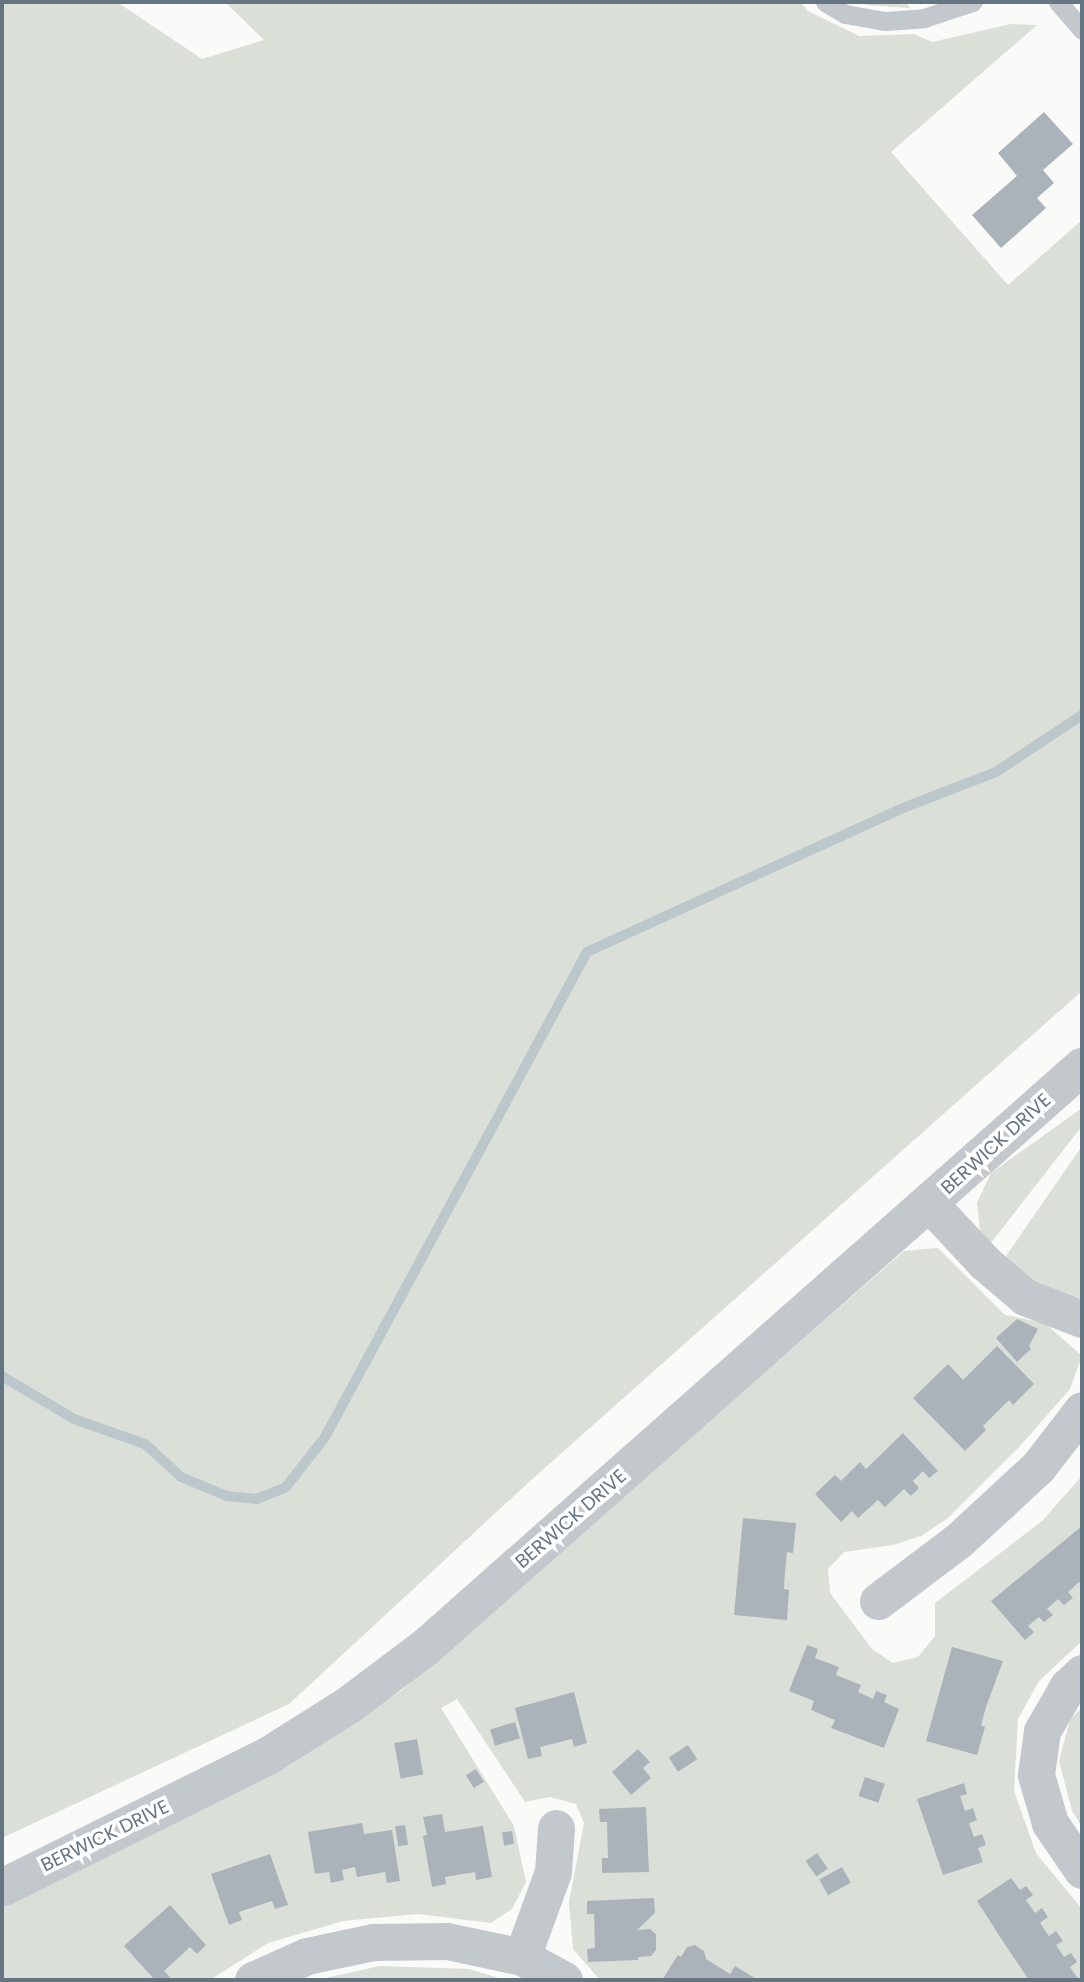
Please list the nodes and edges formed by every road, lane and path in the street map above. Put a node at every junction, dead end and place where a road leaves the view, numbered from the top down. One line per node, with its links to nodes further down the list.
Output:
1 (825, 2): 4 (lane)
2 (972, 2): 4 (lane)
3 (1058, 2): 5 (lane)
4 (932, 8)
5 (1082, 30)
6 (1082, 1067): 7 (street, BERWICK DRIVE)
7 (929, 1203): 8 (street); 14 (street, BERWICK DRIVE)
8 (1082, 1319)
9 (1082, 1410): 10 (street)
10 (877, 1601)
11 (1082, 1674): 13 (street)
12 (556, 1828): 15 (street)
13 (1082, 1870)
14 (2, 1888)
15 (522, 1956): 16 (street); 17 (street)
16 (253, 1980)
17 (565, 1980)

